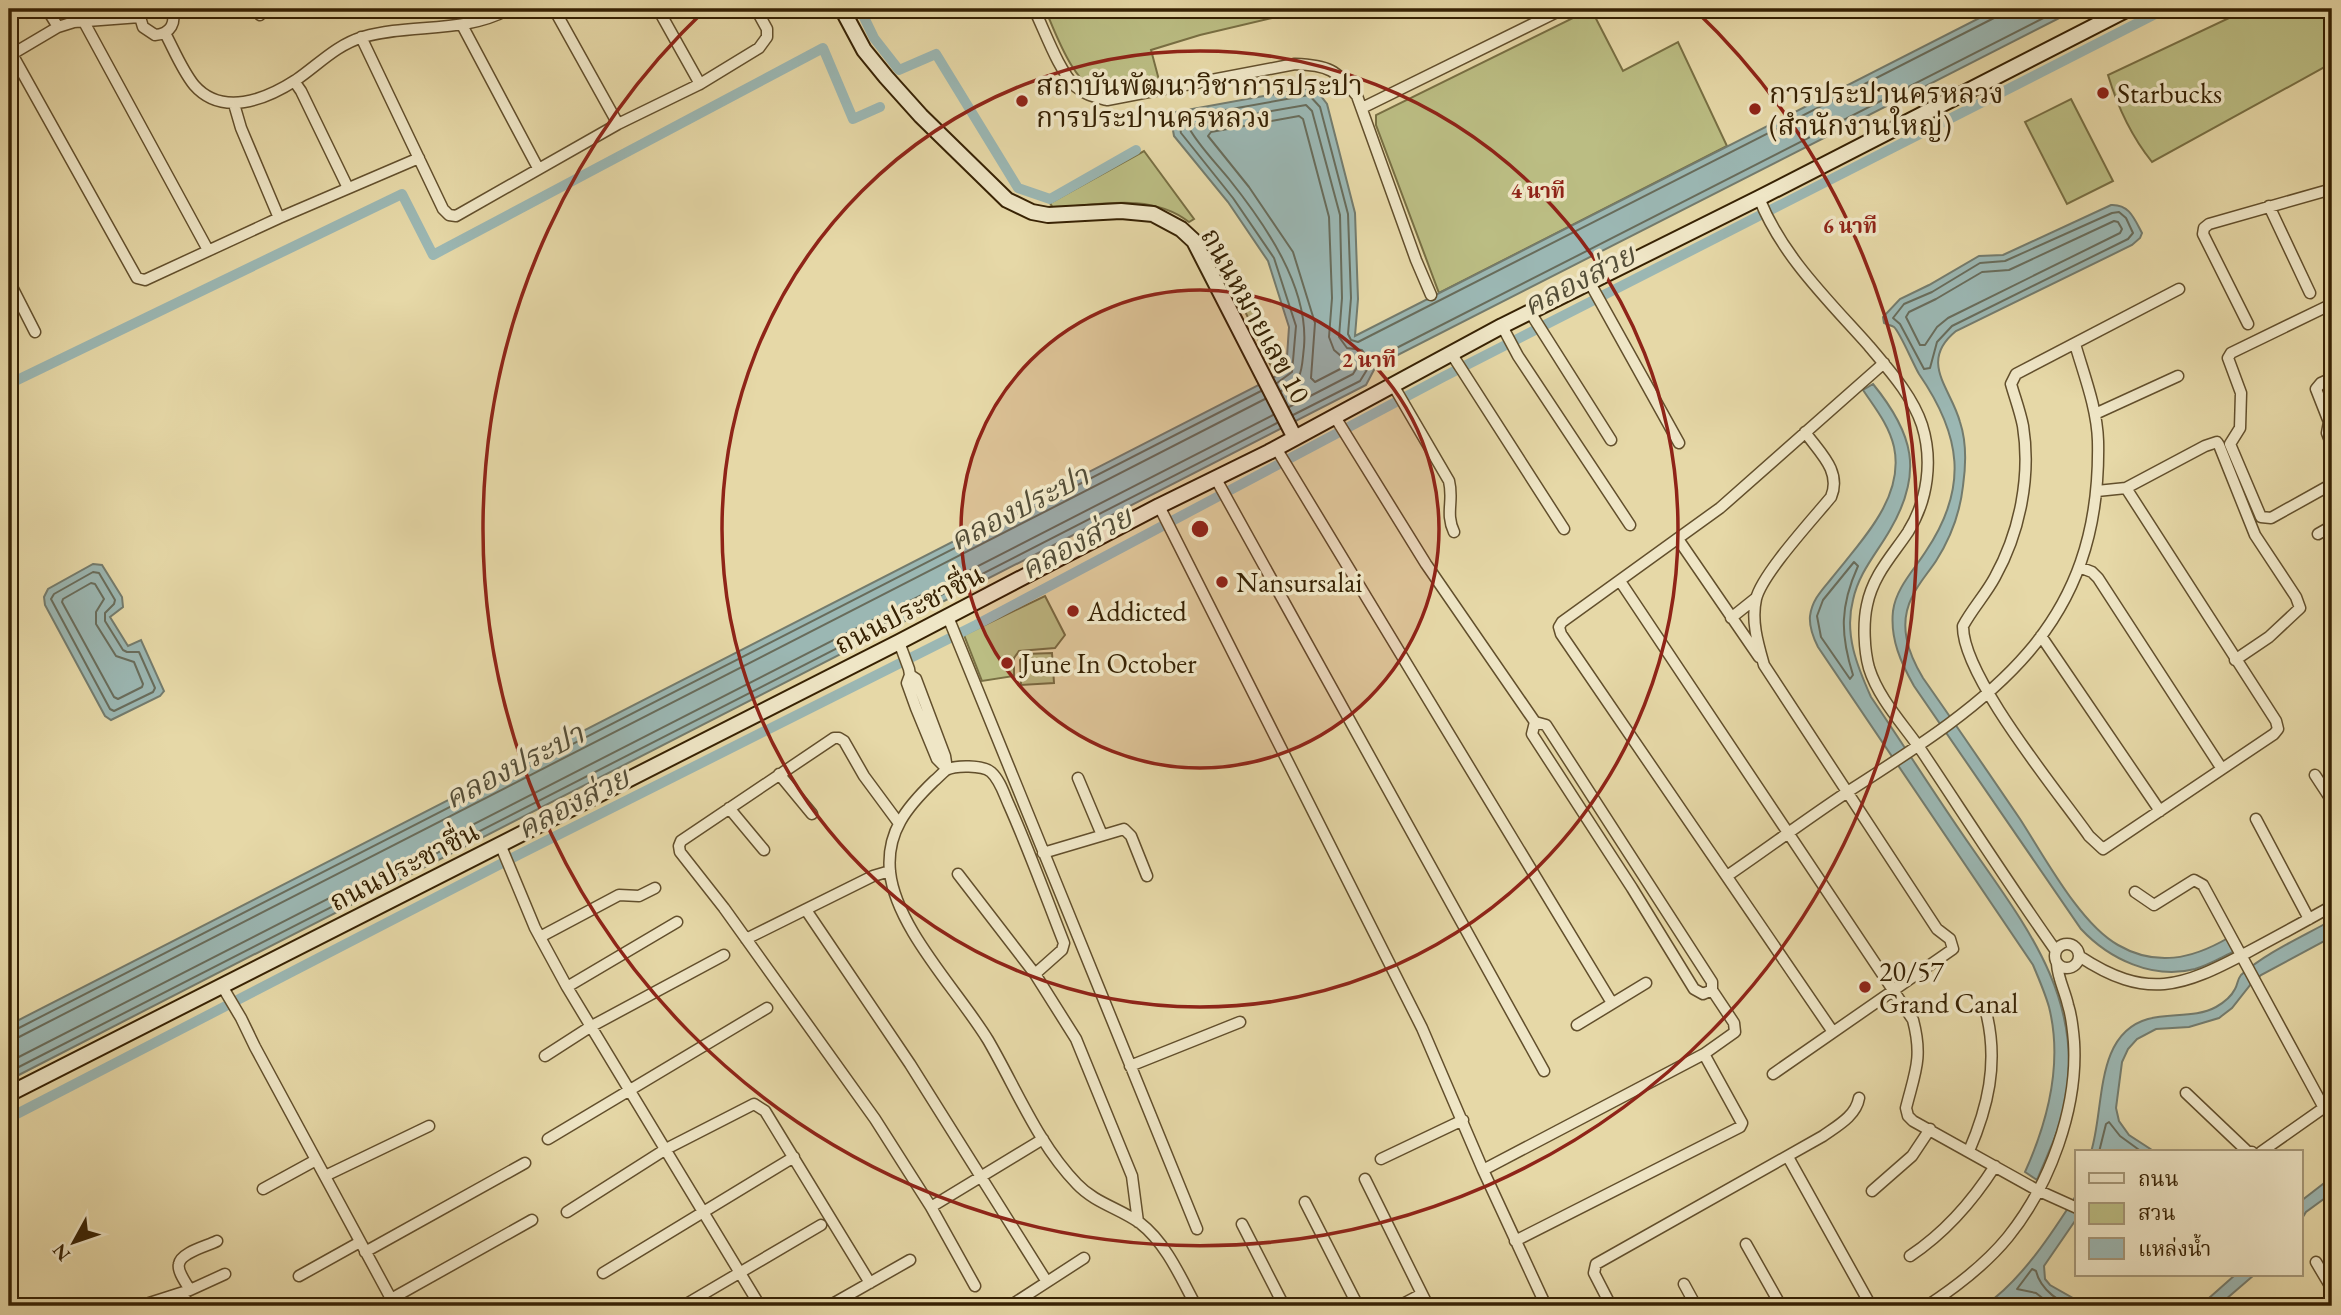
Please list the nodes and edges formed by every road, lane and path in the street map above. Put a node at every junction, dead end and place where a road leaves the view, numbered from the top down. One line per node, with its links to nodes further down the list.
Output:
1 (47, 9): 14 (street)
2 (171, 9): 15 (street)
3 (509, 9): 13 (street)
4 (554, 9): 22 (street)
5 (659, 9): 19 (street)
6 (756, 9): 19 (street)
7 (842, 9): 50 (main road, ถนนหมายเลข 10)
8 (1034, 9): 21 (street)
9 (1563, 9): 21 (street)
10 (2128, 9): 27 (main road, ถนนประชาชื่น)
11 (142, 13): 12 (street); 15 (street)
12 (84, 22): 14 (street); 30 (street)
13 (461, 25): 16 (street); 24 (street)
14 (58, 27): 17 (street)
15 (165, 33): 20 (street)
16 (361, 37): 18 (street); 23 (street)
17 (10, 55): 30 (street)
18 (294, 81): 20 (street); 25 (street)
19 (700, 84): 22 (street)
20 (233, 104): 29 (street)
21 (1362, 108): 35 (street)
22 (618, 124): 24 (street)
23 (419, 158): 24 (street); 25 (street)
24 (538, 168)
25 (348, 188): 29 (street)
26 (2332, 189): 28 (street)
27 (1761, 202): 32 (main road, ถนนประชาชื่น); 43 (street)
28 (2269, 206): 34 (street); 38 (street)
29 (279, 218): 30 (street)
30 (208, 250)
31 (9, 281): 39 (street)
32 (1593, 288): 37 (main road, ถนนประชาชื่น); 52 (street)
33 (2179, 289): 41 (street)
34 (2311, 293)
35 (1431, 295)
36 (2332, 304): 56 (street)
37 (1533, 317): 40 (main road, ถนนประชาชื่น); 51 (street)
38 (2248, 324)
39 (35, 332)
40 (1505, 332): 42 (main road, ถนนประชาชื่น); 60 (street)
41 (2075, 344): 47 (street); 75 (street)
42 (1454, 357): 46 (main road, ถนนประชาชื่น); 62 (street)
43 (1884, 363): 49 (street); 77 (street)
44 (2178, 376): 47 (street)
45 (2332, 378): 53 (street)
46 (1399, 396): 48 (main road, ถนนประชาชื่น); 63 (street)
47 (2095, 415): 58 (street)
48 (1338, 421): 50 (main road, ถนนประชาชื่น); 76 (street)
49 (1805, 432): 65 (street); 68 (street)
50 (1292, 433): 54 (main road, ถนนประชาชื่น)
51 (1611, 440)
52 (1679, 443)
53 (2332, 446)
54 (1279, 452): 55 (main road, ถนนประชาชื่น); 122 (street)
55 (1219, 484): 59 (main road, ถนนประชาชื่น); 132 (street)
56 (2332, 484)
57 (2126, 488): 58 (street); 73 (street); 73 (street)
58 (2096, 491): 66 (street)
59 (1161, 510): 70 (main road, ถนนประชาชื่น); 139 (street)
60 (1630, 525)
61 (2332, 526): 64 (street)
62 (1564, 529)
63 (1454, 532)
64 (2318, 534)
65 (1678, 539): 67 (street); 69 (street)
66 (2079, 567): 71 (street); 78 (street)
67 (1620, 581): 92 (street); 100 (street)
68 (1756, 598): 69 (street); 74 (street)
69 (1731, 618): 74 (street)
70 (950, 621): 72 (main road, ถนนประชาชื่น); 96 (street)
71 (2041, 636): 75 (street); 88 (street)
72 (901, 648): 79 (street); 94 (main road, ถนนประชาชื่น)
73 (2235, 660): 78 (street)
74 (1764, 665): 85 (street)
75 (1987, 694): 77 (street); 88 (street)
76 (1535, 722): 81 (street); 84 (street)
77 (1919, 747): 85 (street); 111 (street)
78 (2222, 768): 88 (street)
79 (947, 769): 91 (street); 116 (street)
80 (779, 775): 87 (street); 89 (street); 91 (street)
81 (1579, 775): 84 (street); 101 (street)
82 (2315, 775): 86 (street)
83 (1078, 778): 93 (street)
84 (1565, 784): 103 (street)
85 (1848, 792): 92 (street); 121 (street)
86 (2332, 801)
87 (729, 808): 95 (street); 110 (street)
88 (2160, 811)
89 (812, 814)
90 (2256, 819): 107 (street)
91 (898, 822): 97 (street)
92 (1787, 834): 100 (street); 121 (street)
93 (1102, 835): 96 (street); 99 (street)
94 (501, 846): 109 (street); 119 (main road, ถนนประชาชื่น)
95 (764, 850)
96 (1043, 853): 131 (street)
97 (890, 871): 106 (street); 143 (street)
98 (958, 874): 116 (street)
99 (1147, 876)
100 (1727, 876): 128 (street)
101 (1646, 879): 103 (street); 120 (street)
102 (655, 888): 109 (street)
103 (1632, 888): 120 (street)
104 (2136, 892): 114 (street)
105 (2332, 906): 107 (street)
106 (806, 910): 110 (street); 156 (street)
107 (2309, 919): 114 (street)
108 (677, 922): 118 (street)
109 (540, 937): 118 (street)
110 (746, 939): 162 (street)
111 (2056, 951): 113 (street); 115 (street)
112 (724, 955): 127 (street)
113 (2079, 956): 114 (street); 115 (street)
114 (2241, 956): 138 (street)
115 (2057, 964): 159 (street)
116 (1035, 974): 167 (street)
117 (1646, 983): 122 (street)
118 (567, 987): 127 (street)
119 (223, 989): 136 (main road, ถนนประชาชื่น); 151 (street)
120 (1712, 989): 129 (street)
121 (1892, 993): 128 (street); 141 (street)
122 (1612, 1003): 126 (street)
123 (767, 1008): 134 (street)
124 (1987, 1016): 147 (street)
125 (1240, 1022): 131 (street)
126 (1577, 1025)
127 (590, 1027): 130 (street); 134 (street)
128 (1833, 1032): 133 (street)
129 (1704, 1054): 154 (street); 172 (street)
130 (545, 1056)
131 (1130, 1066): 170 (street)
132 (1544, 1071)
133 (1773, 1074)
134 (629, 1090): 142 (street); 144 (street)
135 (2186, 1093): 145 (street)
136 (9, 1094)
137 (1859, 1098): 149 (street)
138 (2328, 1105): 146 (street)
139 (1463, 1120): 150 (street); 154 (street)
140 (429, 1126): 155 (street)
141 (1930, 1129): 147 (street); 160 (street)
142 (548, 1139)
143 (1044, 1139): 156 (street); 167 (street)
144 (666, 1149): 148 (street); 164 (street); 165 (street)
145 (2246, 1150)
146 (2265, 1150)
147 (1969, 1151): 153 (street)
148 (794, 1157): 165 (street); 185 (street)
149 (1788, 1157): 204 (street); 207 (street)
150 (1381, 1159)
151 (316, 1160): 155 (street); 158 (street)
152 (525, 1163): 175 (street)
153 (1994, 1166): 159 (street); 176 (street)
154 (1483, 1170): 172 (street)
155 (325, 1176): 173 (street)
156 (981, 1176): 162 (street); 184 (street)
157 (1365, 1179): 190 (street)
158 (263, 1189)
159 (2037, 1190): 163 (street); 208 (street)
160 (1872, 1191)
161 (1305, 1202): 200 (street)
162 (931, 1207): 187 (street)
163 (2075, 1208)
164 (567, 1212)
165 (704, 1212): 180 (street); 182 (street)
166 (532, 1220): 191 (street)
167 (1138, 1222): 198 (street)
168 (1242, 1224): 199 (street)
169 (821, 1225): 182 (street)
170 (1197, 1229)
171 (217, 1241): 189 (street)
172 (1515, 1241): 203 (street)
173 (360, 1242): 175 (street); 183 (street)
174 (1746, 1244): 206 (street)
175 (365, 1252): 191 (street)
176 (1910, 1256)
177 (1084, 1258): 184 (street)
178 (910, 1260): 185 (street)
179 (2316, 1262): 188 (street)
180 (603, 1273)
181 (225, 1274): 189 (street)
182 (741, 1274): 194 (street); 195 (street)
183 (299, 1276)
184 (1047, 1282): 197 (street)
185 (870, 1283): 196 (street)
186 (1684, 1284): 205 (street)
187 (975, 1286)
188 (2332, 1289)
189 (186, 1292): 192 (street); 193 (street)
190 (1422, 1294): 201 (street); 202 (street)
191 (393, 1303)
192 (140, 1306)
193 (189, 1306)
194 (683, 1306)
195 (760, 1306)
196 (829, 1306)
197 (1010, 1306)
198 (1196, 1306)
199 (1284, 1306)
200 (1358, 1306)
201 (1399, 1306)
202 (1428, 1306)
203 (1546, 1306)
204 (1611, 1306)
205 (1696, 1306)
206 (1781, 1306)
207 (1871, 1306)
208 (1927, 1306)

